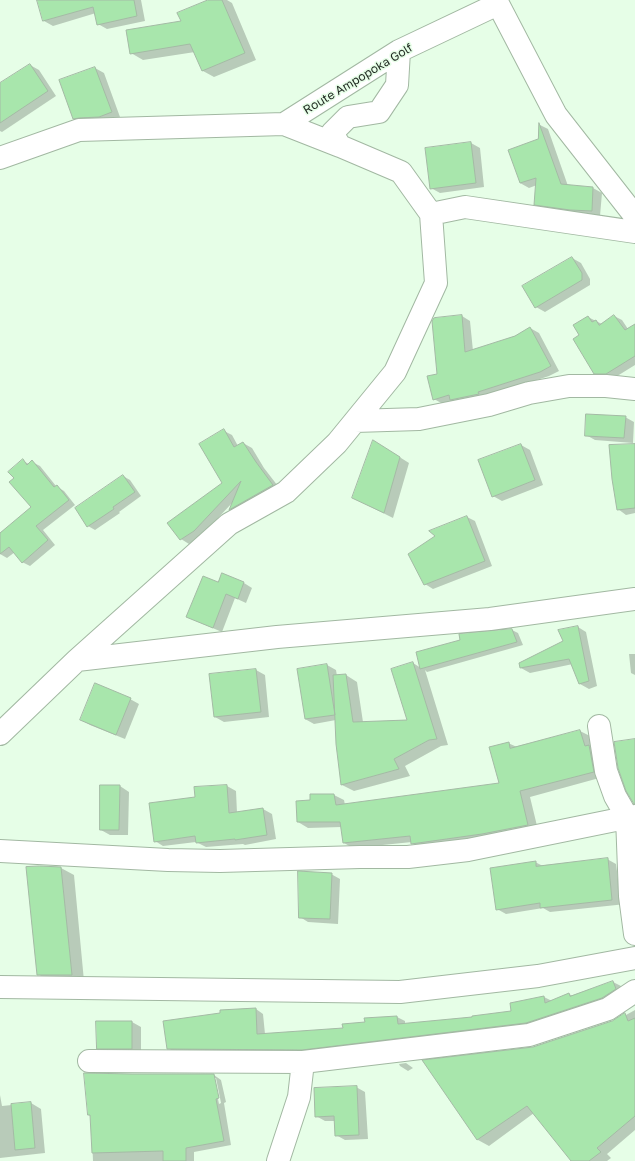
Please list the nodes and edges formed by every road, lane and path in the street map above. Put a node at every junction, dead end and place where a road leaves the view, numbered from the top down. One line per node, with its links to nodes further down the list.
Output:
1 (496, 1): 2 (street, Route Ampopoka Golf); 7 (street)
2 (399, 51): 3 (street, Route Ampopoka Golf); 4 (street)
3 (284, 124): 4 (street); 5 (street)
4 (340, 146): 6 (street)
5 (0, 158)
6 (431, 214): 8 (street); 10 (street)
7 (635, 216)
8 (635, 232)
9 (635, 389): 10 (street)
10 (355, 421): 12 (street)
11 (635, 599): 12 (street)
12 (77, 660): 14 (street)
13 (599, 726): 15 (street)
14 (0, 734)
15 (631, 817): 16 (street); 17 (street)
16 (0, 851)
17 (635, 934)
18 (635, 958): 19 (street)
19 (0, 987)
20 (635, 991): 22 (street)
21 (89, 1061): 22 (street)
22 (303, 1062): 23 (street)
23 (278, 1161)

